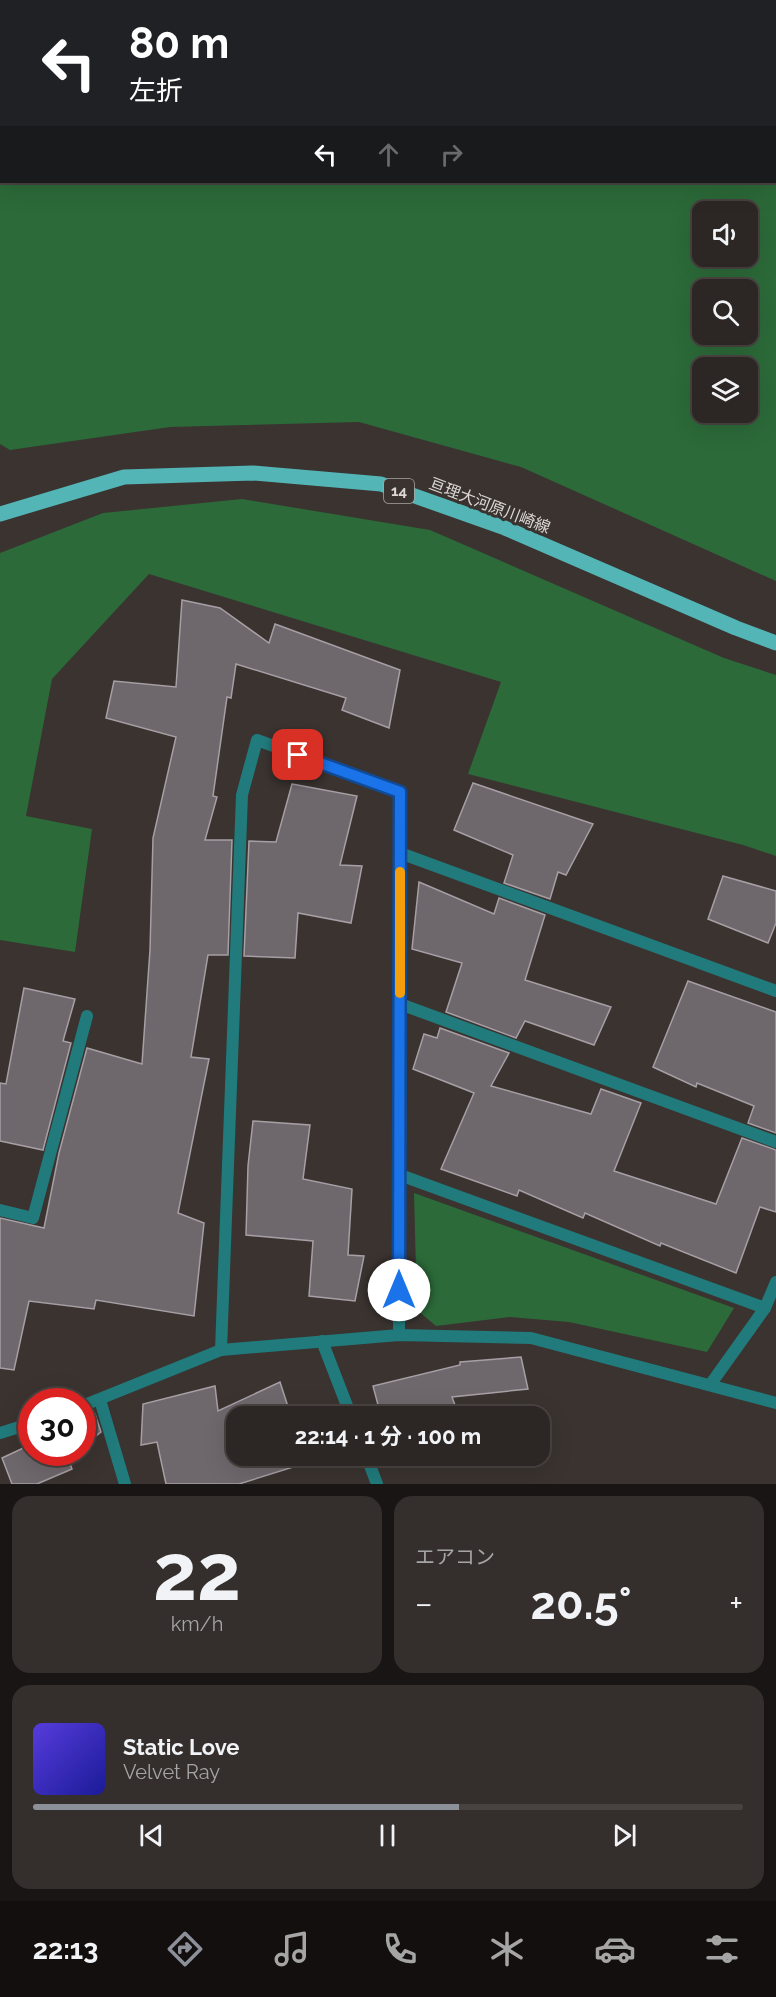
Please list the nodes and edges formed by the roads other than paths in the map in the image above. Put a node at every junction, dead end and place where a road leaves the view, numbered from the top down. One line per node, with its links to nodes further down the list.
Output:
1 (0, 514): 2 (main road, 亘理大河原川崎線 / 14)
2 (776, 643)
3 (400, 853): 4 (street); 5 (street); 14 (street)
4 (776, 991)
5 (400, 1004): 7 (street); 8 (street)
6 (87, 1016): 9 (street)
7 (776, 1142)
8 (400, 1175): 11 (street); 12 (street)
9 (0, 1210)
10 (776, 1281): 11 (street)
11 (765, 1308): 15 (street)
12 (399, 1335): 13 (street); 15 (street)
13 (322, 1341): 14 (street); 19 (street)
14 (221, 1350): 16 (street)
15 (710, 1385): 18 (street)
16 (100, 1400): 17 (street); 23 (street)
17 (96, 1401)
18 (776, 1403)
19 (347, 1406)
20 (18, 1427): 21 (street)
21 (0, 1433)
22 (370, 1466): 24 (street)
23 (125, 1484)
24 (377, 1484)

